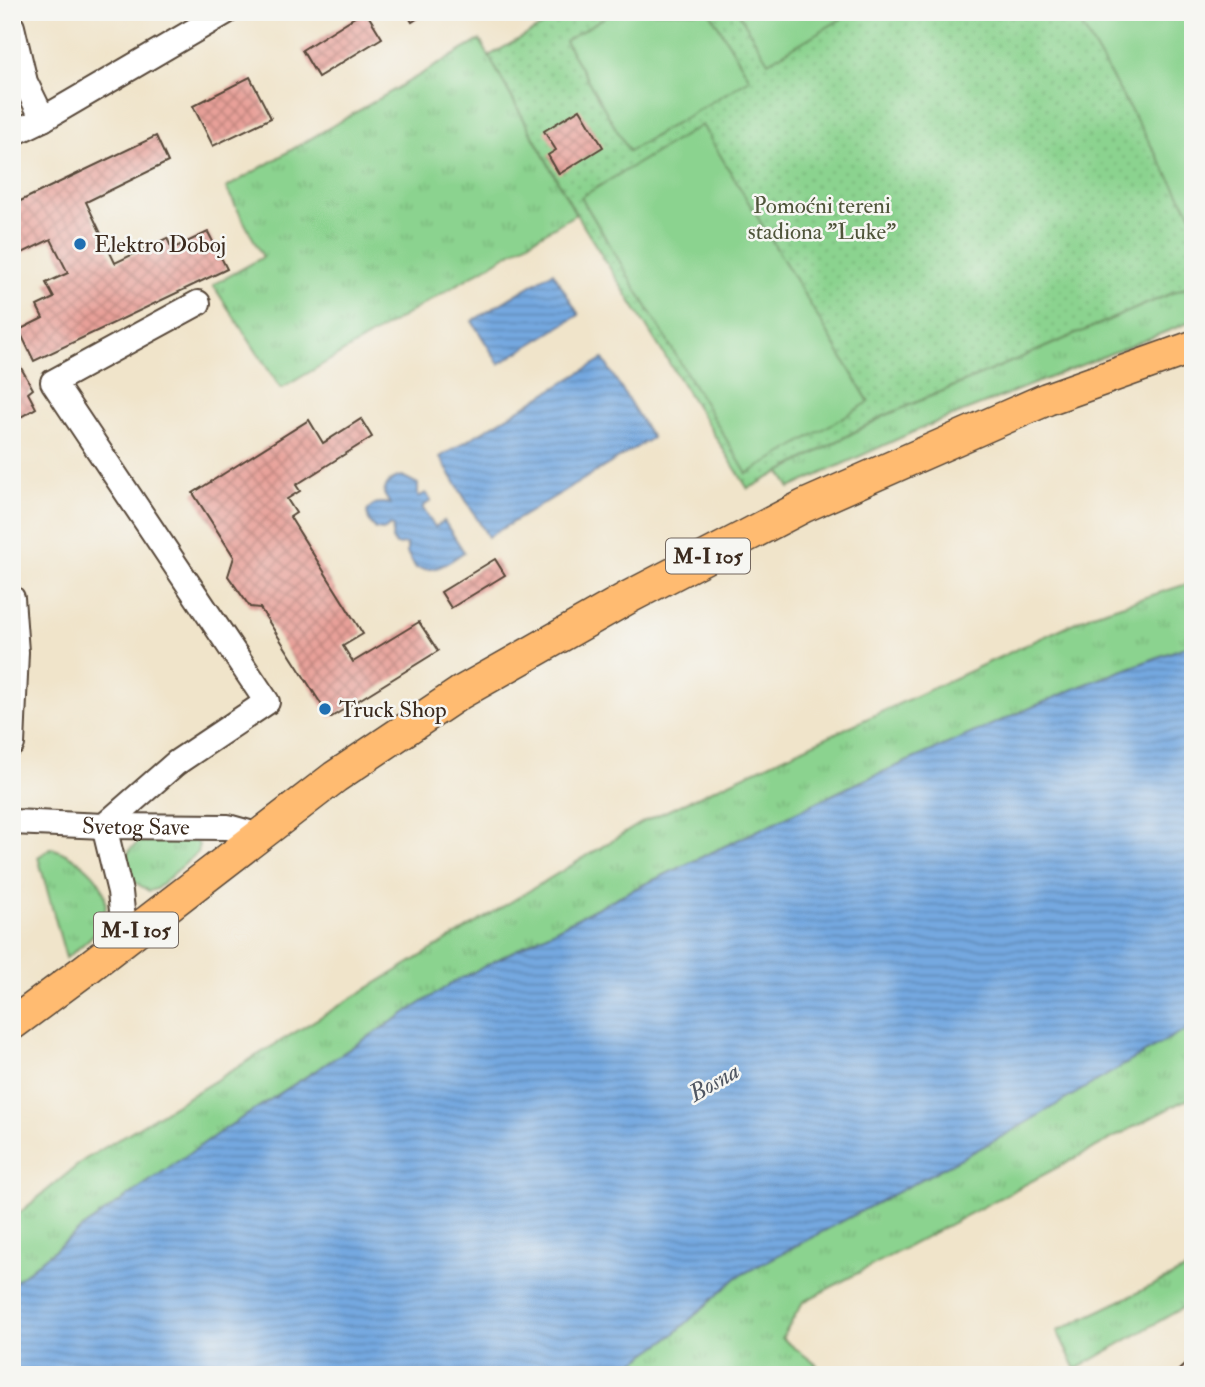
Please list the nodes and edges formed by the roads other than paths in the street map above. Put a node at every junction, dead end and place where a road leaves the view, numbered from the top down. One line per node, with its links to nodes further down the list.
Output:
1 (226, 12): 3 (street)
2 (12, 27): 3 (street)
3 (43, 119): 4 (street)
4 (12, 134)
5 (198, 303): 11 (street)
6 (1193, 347): 12 (main road, M-I 105)
7 (12, 598): 8 (street)
8 (14, 627): 9 (street)
9 (12, 744)
10 (12, 822): 11 (street, Svetog Save)
11 (104, 826): 12 (street, Svetog Save); 13 (street)
12 (260, 836): 13 (main road, M-I 105)
13 (125, 939): 14 (main road, M-I 105)
14 (12, 1024)

